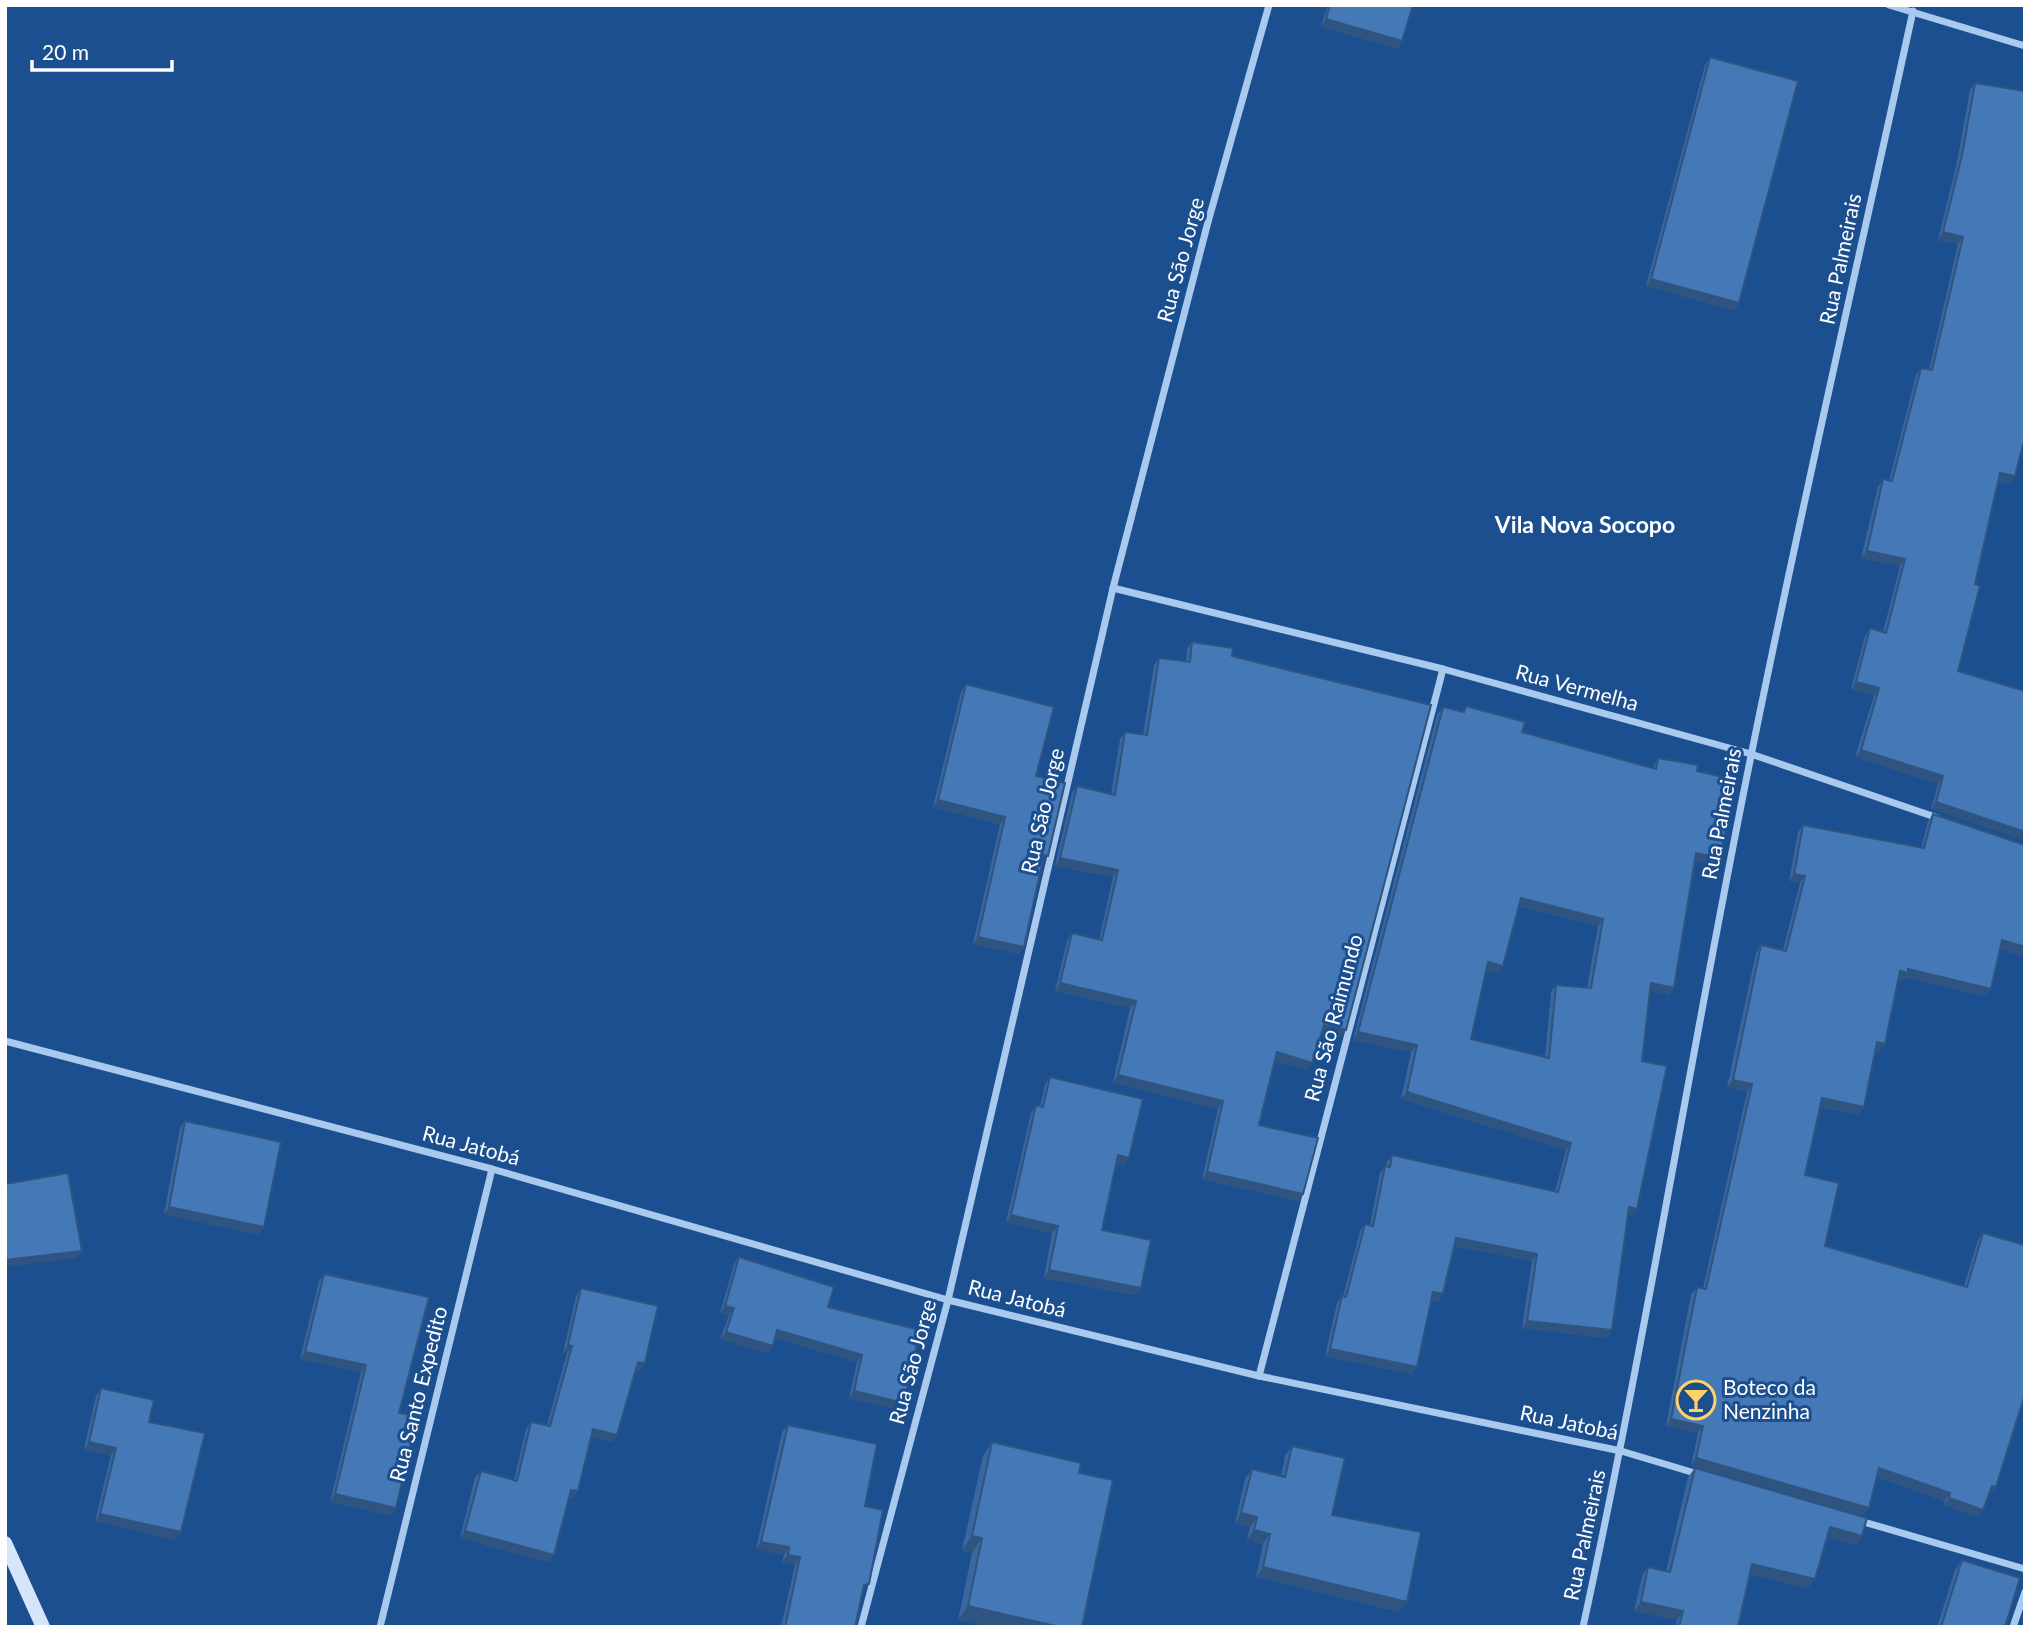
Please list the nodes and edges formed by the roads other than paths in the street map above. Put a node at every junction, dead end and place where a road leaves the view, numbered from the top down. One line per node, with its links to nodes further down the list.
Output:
1 (1269, 5): 5 (street, Rua São Jorge)
2 (1889, 5): 3 (street)
3 (1913, 11): 4 (street); 7 (street, Rua Palmeirais)
4 (2025, 46)
5 (1113, 588): 6 (street, Rua Vermelha); 11 (street, Rua São Jorge)
6 (1443, 669): 7 (street, Rua Vermelha); 12 (street, Rua São Raimundo)
7 (1751, 754): 8 (street, Rua Vermelha); 13 (street, Rua Palmeirais)
8 (1947, 821)
9 (5, 1041): 10 (street, Rua Jatobá)
10 (492, 1169): 11 (street, Rua Jatobá); 20 (street, Rua Santo Expedito)
11 (947, 1300): 12 (street, Rua Jatobá); 21 (street, Rua São Jorge)
12 (1259, 1376): 13 (street, Rua Jatobá)
13 (1622, 1451): 14 (street, Rua Jatobá); 22 (street, Rua Palmeirais)
14 (1713, 1478)
15 (1843, 1516): 17 (street)
16 (5, 1543): 19 (main road)
17 (2025, 1569)
18 (2025, 1592): 23 (street)
19 (43, 1627)
20 (380, 1627)
21 (861, 1627)
22 (1583, 1627)
23 (2013, 1627)

